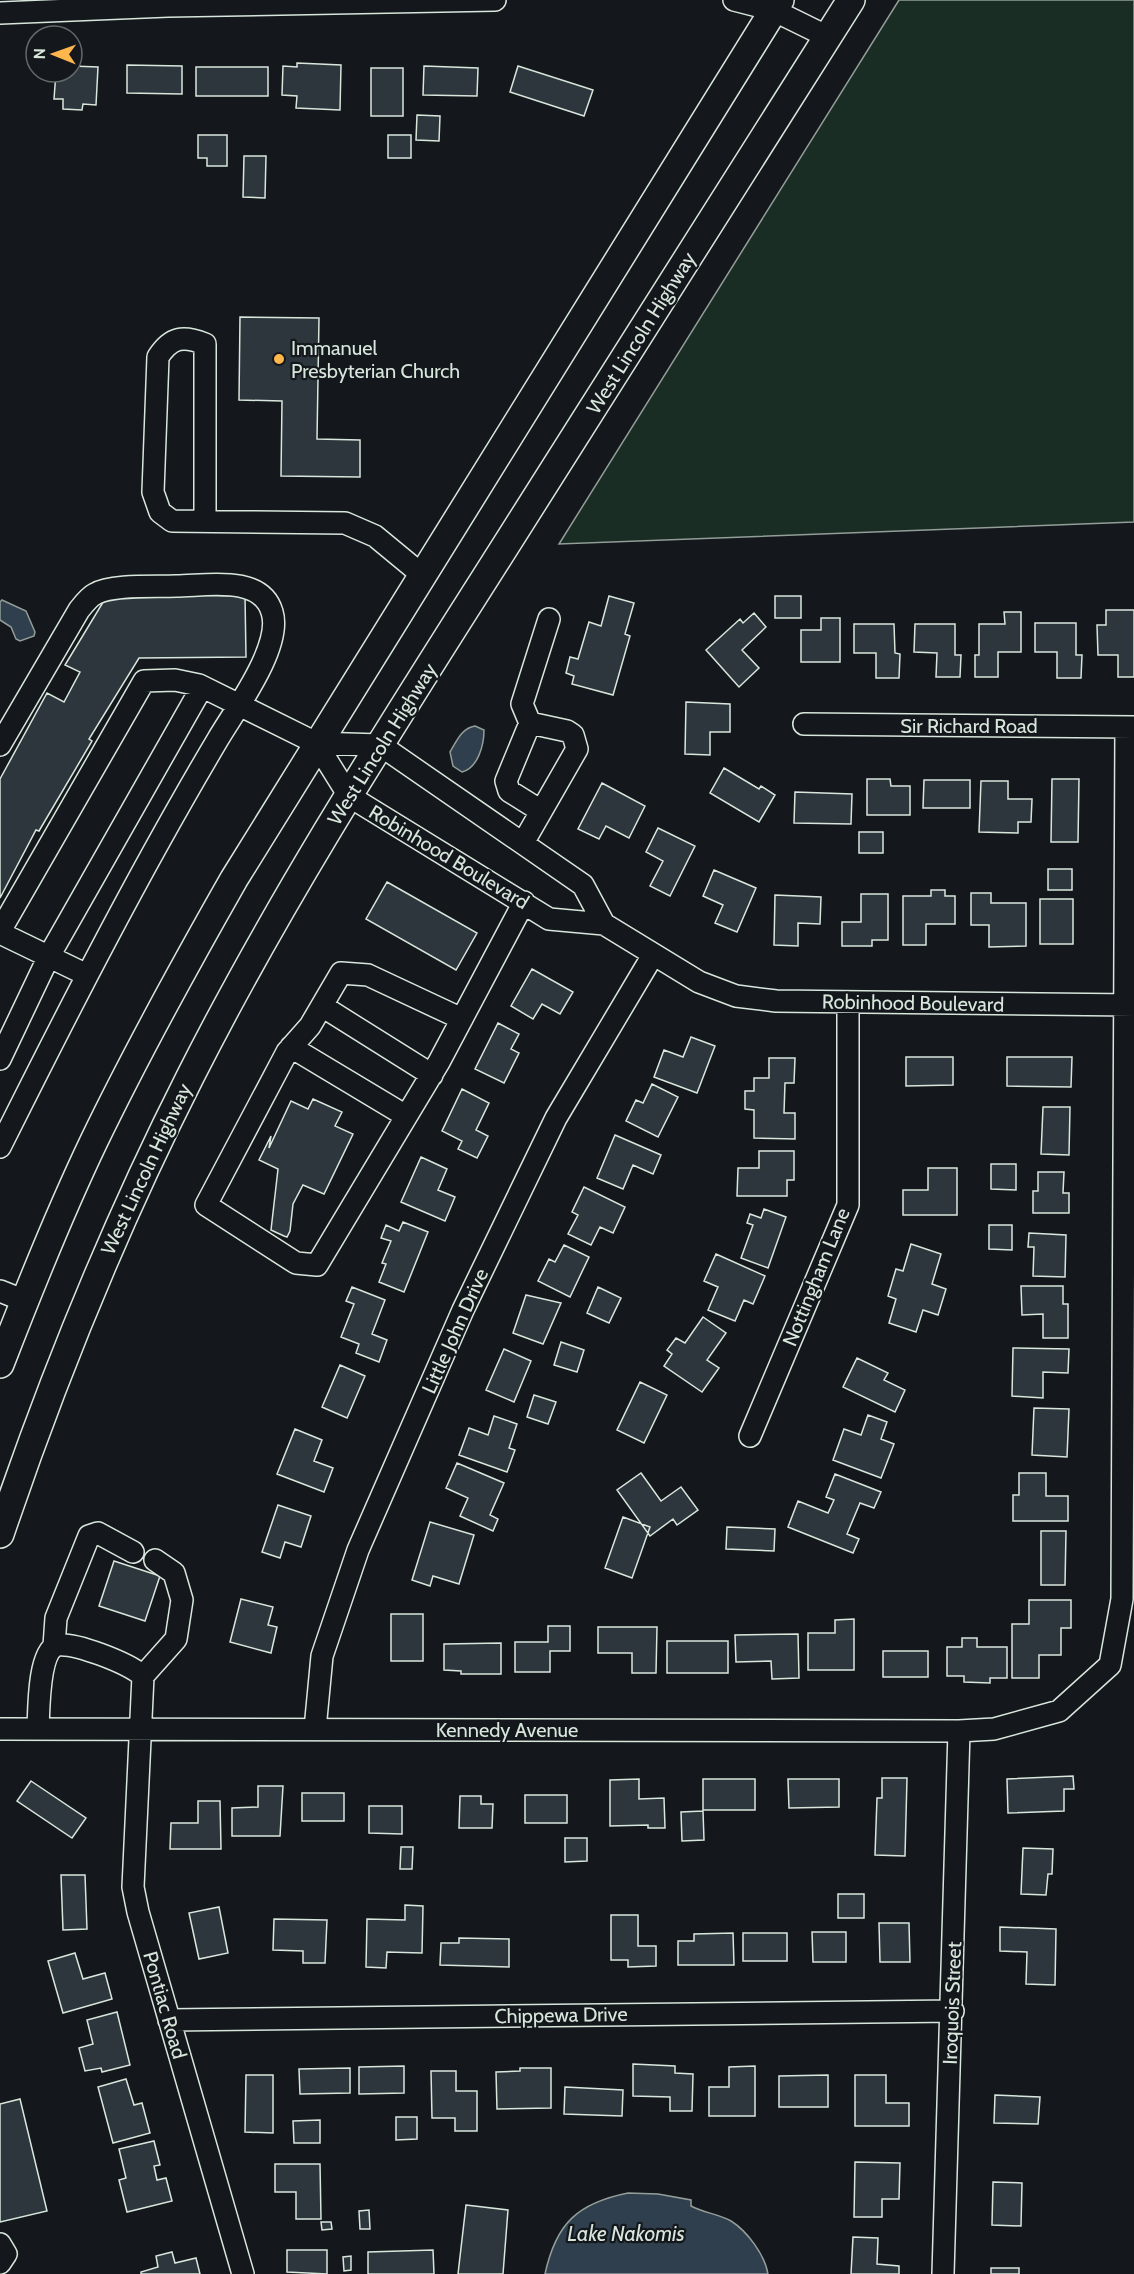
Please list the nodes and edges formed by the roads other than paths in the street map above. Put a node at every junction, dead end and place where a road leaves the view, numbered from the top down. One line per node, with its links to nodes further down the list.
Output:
1 (495, 0): 4 (street)
2 (734, 0): 5 (street)
3 (851, 0): 7 (main road, West Lincoln Highway)
4 (361, 1): 6 (street)
5 (776, 5): 7 (street); 9 (main road)
6 (0, 13)
7 (828, 37): 18 (main road, West Lincoln Highway)
8 (205, 520): 8 (street); 9 (street)
9 (422, 574): 16 (main road)
10 (549, 619): 13 (street)
11 (202, 687): 12 (street); 24 (street); 26 (street)
12 (239, 704): 16 (street); 17 (street); 27 (street)
13 (530, 723): 20 (street); 20 (street)
14 (804, 724): 15 (street, Sir Richard Road)
15 (1130, 727): 29 (street, Kennedy Avenue)
16 (316, 743): 18 (street); 19 (street, Robinhood Boulevard); 38 (main road)
17 (0, 745)
18 (380, 745): 19 (main road, West Lincoln Highway); 21 (street, Robinhood Boulevard)
19 (349, 796): 22 (street, Robinhood Boulevard); 41 (main road, West Lincoln Highway)
20 (541, 812): 21 (street)
21 (523, 843): 23 (street, Robinhood Boulevard)
22 (524, 902): 23 (street, Robinhood Boulevard); 31 (street)
23 (604, 924): 25 (street, Robinhood Boulevard)
24 (0, 932): 26 (street)
25 (653, 955): 28 (street, Robinhood Boulevard); 48 (street, Little John Drive)
26 (49, 956): 27 (street); 33 (street)
27 (87, 975): 36 (street)
28 (848, 1002): 29 (street, Robinhood Boulevard); 40 (street, Nottingham Lane)
29 (1129, 1005): 50 (street, Kennedy Avenue)
30 (322, 1006): 31 (street); 32 (street); 34 (street)
31 (462, 1019): 34 (street)
32 (291, 1047): 35 (street); 35 (street)
33 (0, 1059)
34 (432, 1075): 35 (street)
35 (406, 1116)
36 (0, 1147)
37 (0, 1291): 38 (street)
38 (25, 1301): 39 (main road)
39 (0, 1364)
40 (750, 1436)
41 (0, 1534)
42 (133, 1552): 44 (street)
43 (155, 1560): 45 (street)
44 (54, 1646): 45 (street); 47 (street)
45 (143, 1676): 49 (street, Pontiac Road)
46 (0, 1729): 47 (street, Kennedy Avenue)
47 (38, 1729): 49 (street, Kennedy Avenue)
48 (315, 1729): 49 (street, Kennedy Avenue); 50 (street, Kennedy Avenue)
49 (139, 1730): 52 (street, Pontiac Road)
50 (959, 1731): 51 (street, Iroquois Street)
51 (953, 2011): 52 (street, Chippewa Drive); 56 (street, Iroquois Street)
52 (169, 2020): 55 (street, Pontiac Road)
53 (0, 2244): 54 (street)
54 (0, 2263)
55 (243, 2274)
56 (943, 2274)

